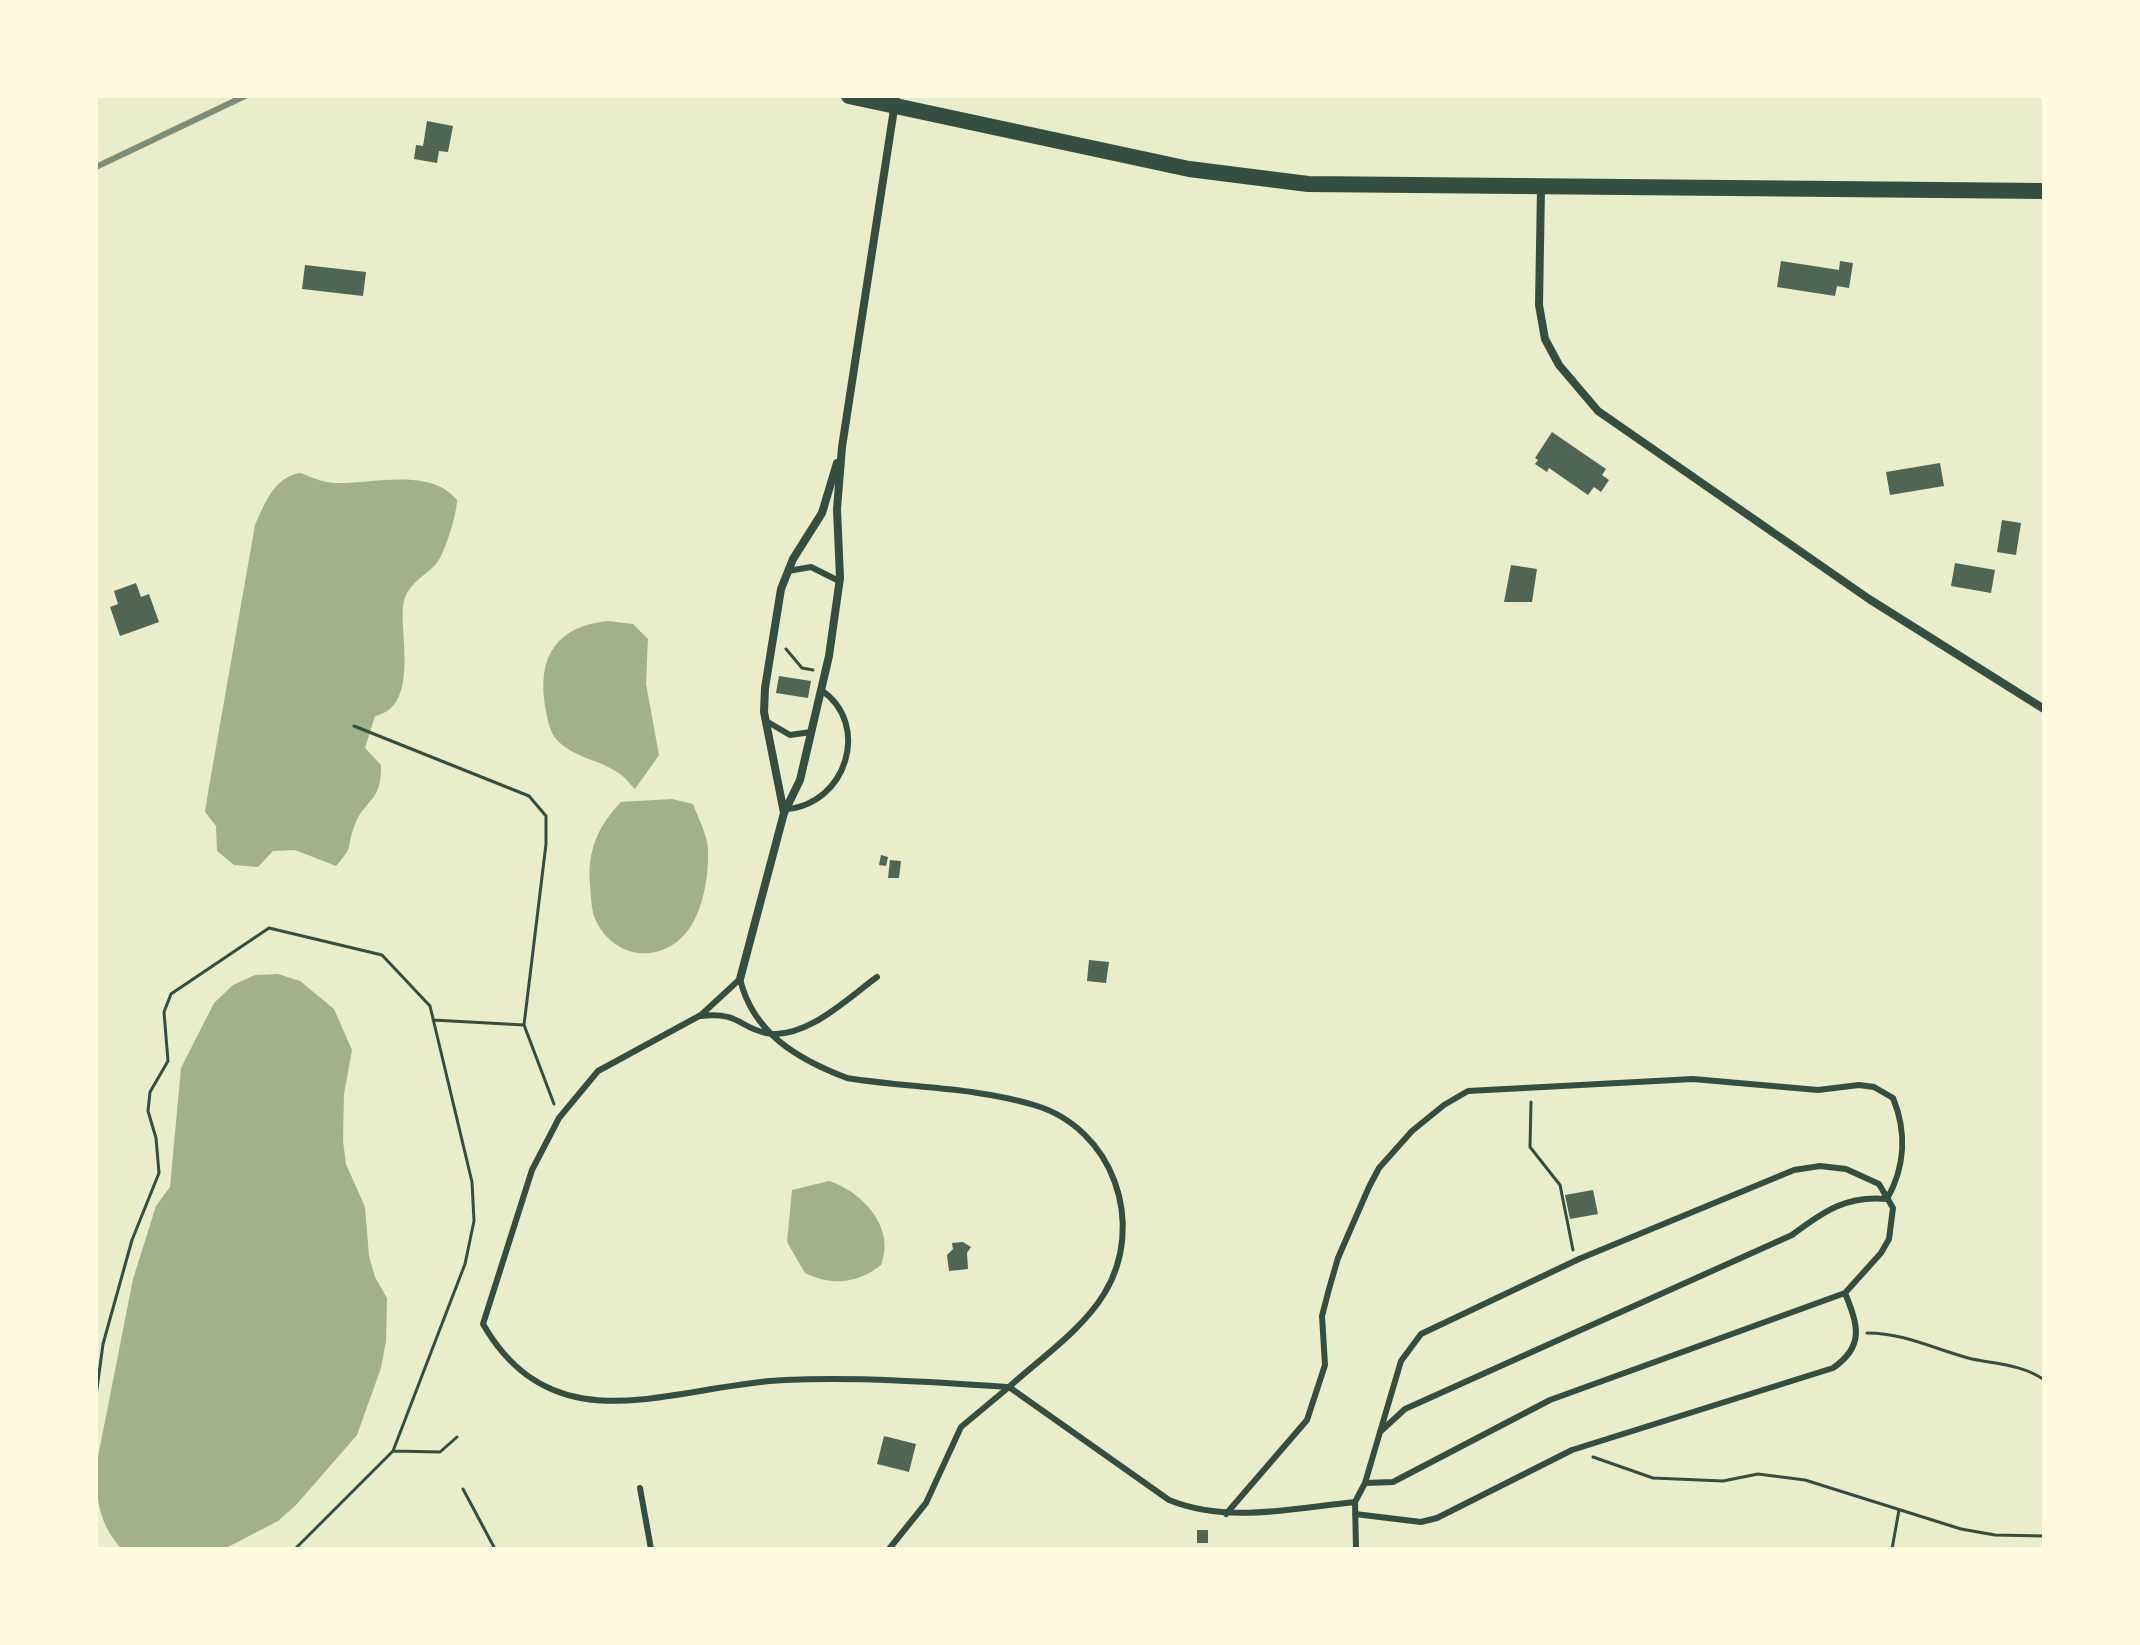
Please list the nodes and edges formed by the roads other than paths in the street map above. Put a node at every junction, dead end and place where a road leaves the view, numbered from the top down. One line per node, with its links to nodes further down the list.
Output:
1 (849, 96): 2 (main road)
2 (895, 101): 3 (main road); 5 (street)
3 (1541, 188): 4 (main road); 9 (street)
4 (2044, 191)
5 (842, 447): 6 (street); 7 (street)
6 (788, 571): 7 (lane); 10 (street)
7 (839, 581): 8 (street)
8 (821, 690): 11 (street); 12 (lane)
9 (2044, 709)
10 (766, 721): 11 (lane); 12 (street)
11 (811, 732): 12 (street)
12 (785, 811): 14 (street)
13 (877, 977): 16 (lane)
14 (740, 979): 15 (lane); 16 (lane)
15 (698, 1017): 16 (lane); 19 (lane)
16 (766, 1033): 19 (lane)
17 (1887, 1199): 18 (lane); 20 (lane); 20 (lane); 24 (lane)
18 (1845, 1293): 21 (lane); 25 (lane)
19 (1009, 1387): 24 (lane); 27 (lane)
20 (1378, 1434): 21 (lane)
21 (1365, 1483): 23 (lane)
22 (640, 1488): 26 (lane)
23 (1355, 1502): 24 (lane); 25 (lane)
24 (1226, 1514)
25 (1355, 1514): 28 (lane)
26 (651, 1549)
27 (889, 1549)
28 (1356, 1549)

